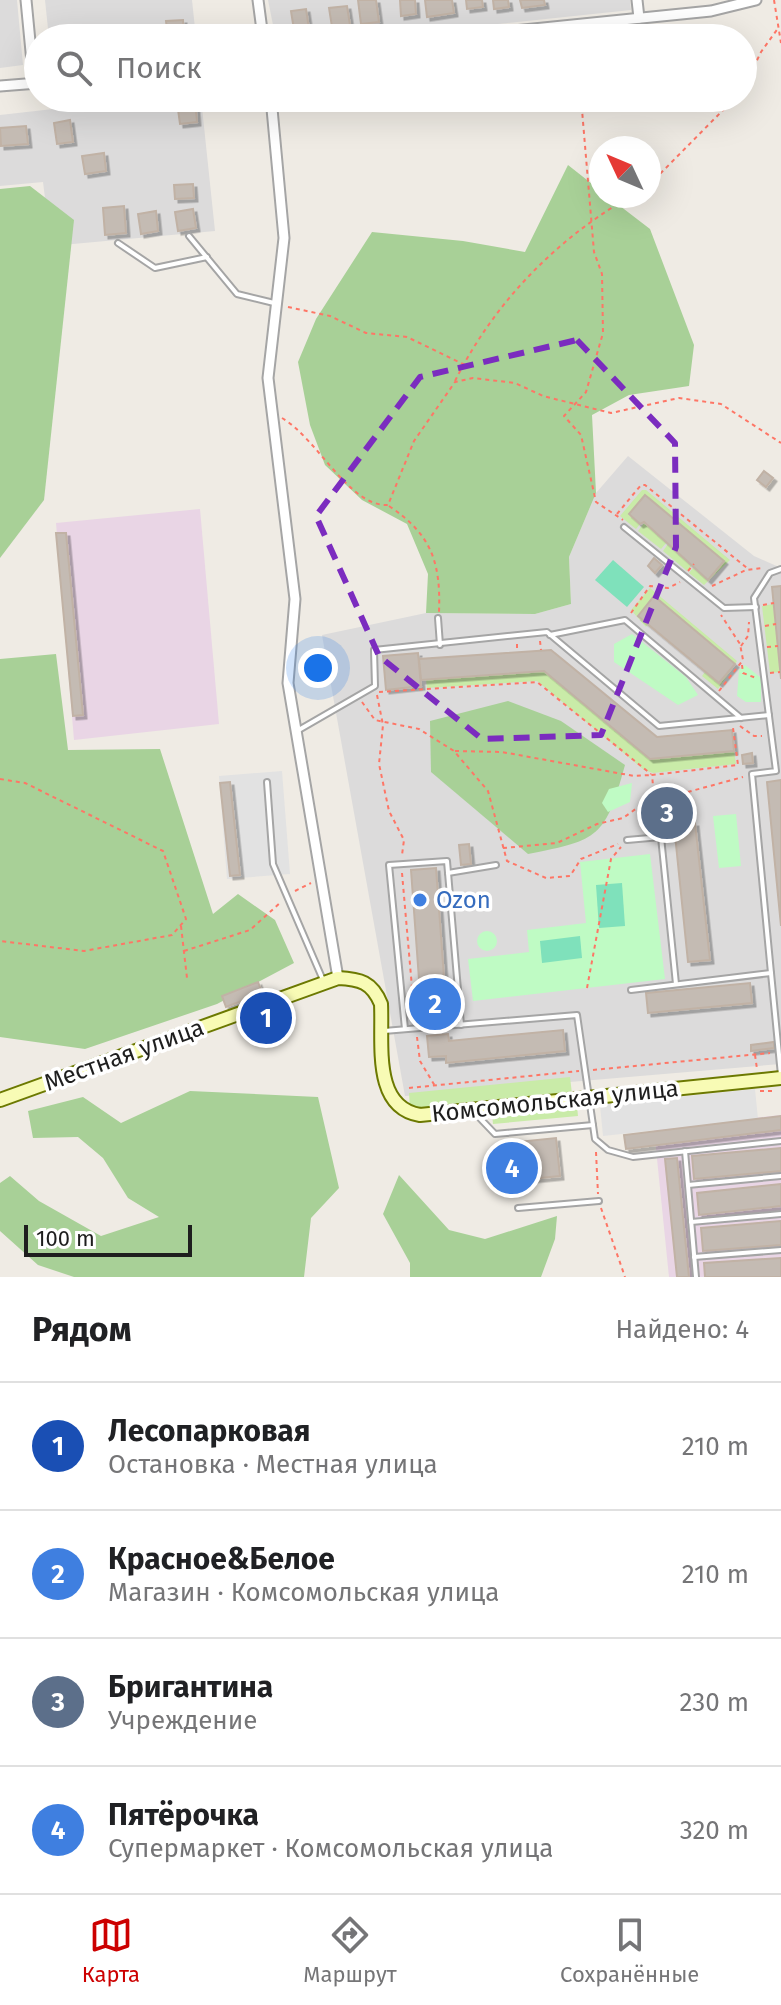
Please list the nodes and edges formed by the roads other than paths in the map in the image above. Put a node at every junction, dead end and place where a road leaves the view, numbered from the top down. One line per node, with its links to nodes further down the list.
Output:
1 (26, 0): 6 (street)
2 (258, 0): 7 (street)
3 (637, 0): 5 (street)
4 (756, 0): 5 (street)
5 (639, 18): 8 (street)
6 (29, 24)
7 (261, 24)
8 (580, 24)
9 (24, 84): 10 (street)
10 (0, 86)
11 (272, 112): 15 (street)
12 (189, 236): 14 (lane)
13 (118, 243): 14 (lane)
14 (207, 257): 15 (lane)
15 (276, 304): 24 (street)
16 (624, 527): 18 (lane)
17 (781, 569): 18 (lane)
18 (756, 606): 22 (lane)
19 (438, 618): 21 (lane)
20 (550, 635): 21 (lane); 23 (lane); 23 (lane)
21 (440, 645): 24 (lane)
22 (769, 715): 23 (lane); 25 (lane)
23 (741, 718)
24 (296, 732): 31 (street)
25 (778, 765): 30 (lane)
26 (267, 782): 32 (lane)
27 (627, 840): 33 (lane)
28 (496, 865): 29 (lane)
29 (448, 873): 35 (lane); 36 (lane)
30 (771, 973): 33 (lane); 38 (lane)
31 (338, 978): 32 (main road, Местная улица); 37 (main road, Комсомольская улица)
32 (324, 982): 40 (main road, Местная улица)
33 (676, 984): 34 (lane)
34 (631, 990)
35 (461, 1025): 36 (lane); 39 (lane)
36 (405, 1029): 37 (lane)
37 (382, 1031): 41 (main road, Комсомольская улица)
38 (781, 1076): 39 (main road, Комсомольская улица)
39 (589, 1098): 41 (main road, Комсомольская улица); 42 (lane)
40 (0, 1100)
41 (472, 1110): 42 (lane)
42 (593, 1125): 44 (lane)
43 (781, 1141): 44 (lane)
44 (685, 1151): 46 (lane)
45 (781, 1176): 46 (lane)
46 (688, 1185): 50 (lane)
47 (599, 1201): 48 (lane)
48 (518, 1208)
49 (781, 1214): 50 (lane)
50 (691, 1222): 52 (lane)
51 (781, 1250): 52 (lane)
52 (694, 1257): 53 (lane)
53 (696, 1277)

